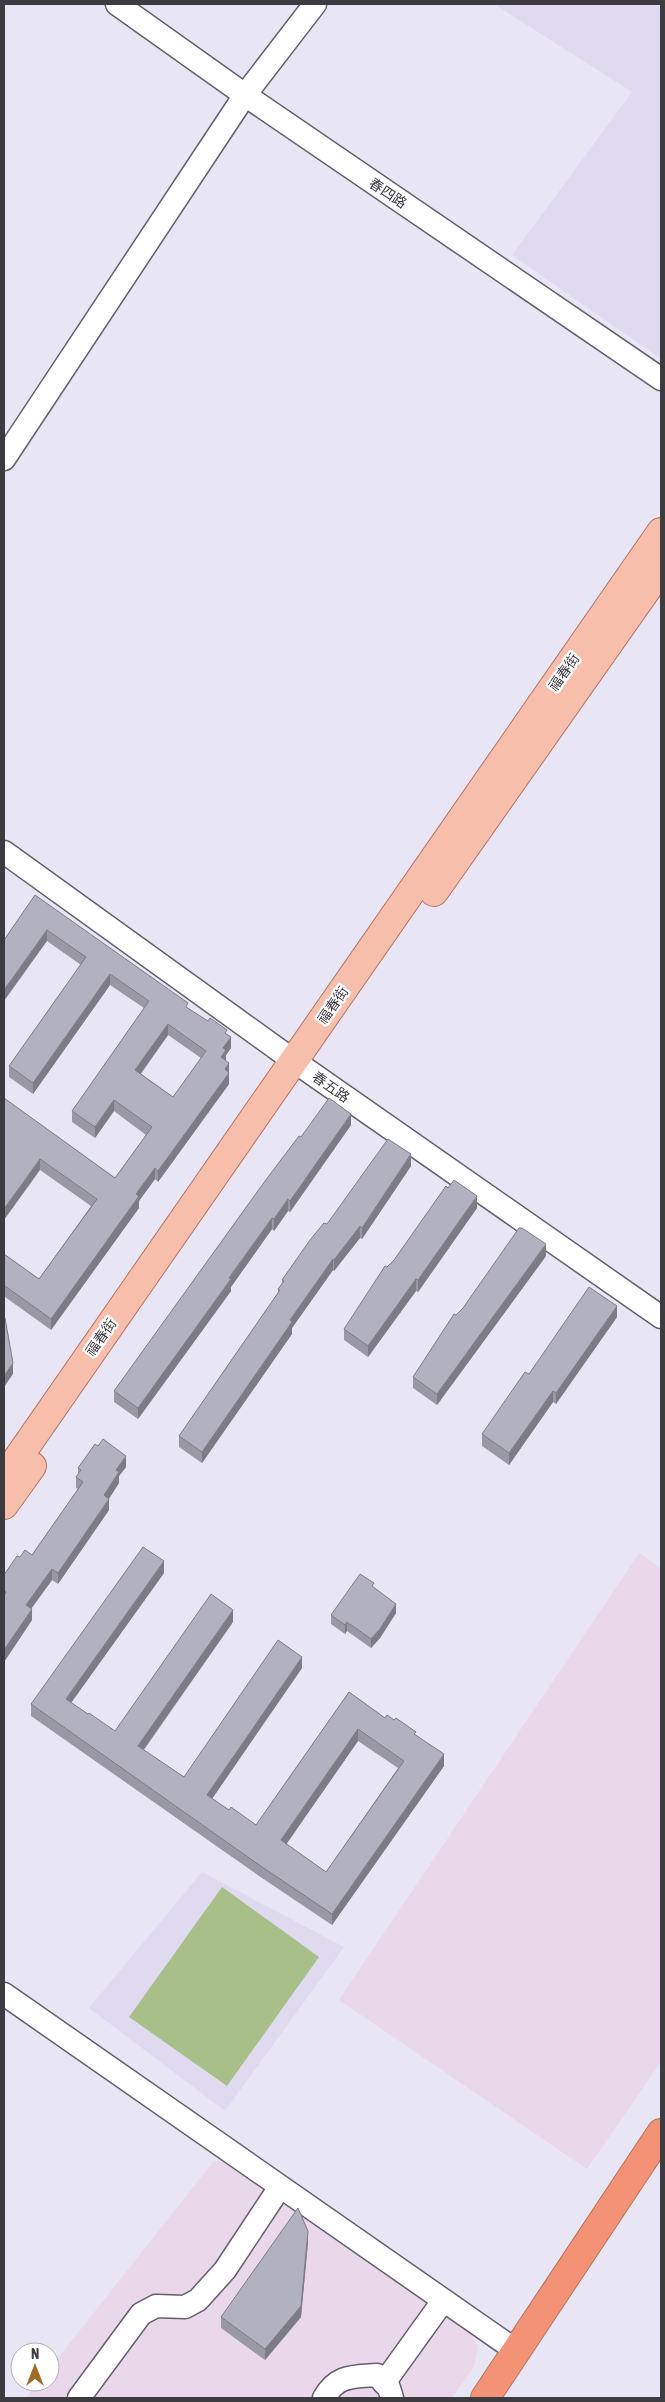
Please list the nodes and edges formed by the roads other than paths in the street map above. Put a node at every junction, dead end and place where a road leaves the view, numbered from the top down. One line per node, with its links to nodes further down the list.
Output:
1 (118, 4): 3 (street, 春四路)
2 (315, 4): 3 (street)
3 (245, 95): 4 (street, 春四路); 5 (street)
4 (661, 379)
5 (4, 459)
6 (661, 532): 9 (main road, 福春街)
7 (661, 569): 9 (main road, 福春街)
8 (4, 852): 9 (street, 春五路)
9 (301, 1066): 10 (street, 春五路); 11 (main road, 福春街); 12 (main road, 福春街)
10 (661, 1317)
11 (4, 1478)
12 (4, 1505)
13 (4, 1994): 15 (street)
14 (661, 2133): 17 (highway)
15 (280, 2187): 16 (street); 19 (street)
16 (443, 2301): 17 (street); 18 (street)
17 (518, 2352): 21 (highway)
18 (388, 2390): 20 (street)
19 (79, 2398)
20 (324, 2398)
21 (485, 2398)

